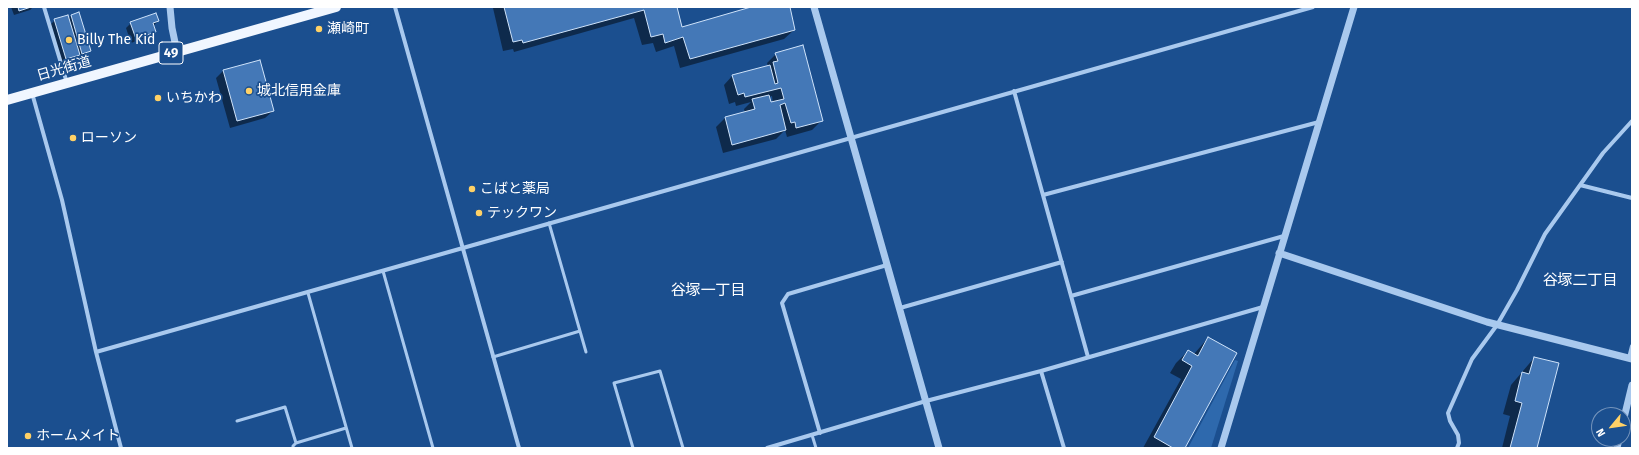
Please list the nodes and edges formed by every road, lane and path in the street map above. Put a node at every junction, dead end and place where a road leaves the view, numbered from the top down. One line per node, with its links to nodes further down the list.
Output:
1 (44, 7): 9 (street)
2 (170, 7): 8 (street)
3 (336, 7): 8 (main road, 日光街道 / 49)
4 (395, 7): 21 (street)
5 (814, 7): 15 (street)
6 (1313, 7): 10 (street)
7 (1354, 7): 14 (street)
8 (177, 52): 9 (main road, 日光街道 / 49)
9 (67, 82): 11 (main road, 日光街道 / 49)
10 (1014, 91): 15 (street); 17 (street)
11 (32, 93): 12 (main road, 日光街道 / 49); 33 (street)
12 (7, 100)
13 (1632, 121): 16 (street)
14 (1319, 122): 17 (street); 20 (street)
15 (852, 137): 19 (street); 24 (street)
16 (1580, 185): 18 (street); 30 (street)
17 (1043, 195): 23 (street)
18 (1632, 198)
19 (549, 223): 21 (street); 31 (lane)
20 (1284, 236): 22 (street); 27 (street)
21 (462, 248): 25 (street); 35 (street)
22 (1279, 253): 28 (street); 30 (street)
23 (1062, 262): 27 (street); 29 (street)
24 (887, 265): 29 (street); 44 (street)
25 (383, 270): 26 (street); 50 (lane)
26 (308, 293): 33 (street); 43 (lane)
27 (1071, 296): 36 (street)
28 (1263, 307): 36 (street); 58 (street)
29 (900, 308): 40 (street)
30 (1497, 325): 37 (street); 59 (street)
31 (580, 331): 34 (lane); 35 (lane)
32 (1632, 346): 37 (street)
33 (96, 352): 47 (street)
34 (586, 352)
35 (493, 357): 51 (street)
36 (1088, 358): 38 (street)
37 (1631, 358)
38 (1041, 371): 40 (street); 57 (street)
39 (1632, 385): 41 (street)
40 (926, 401): 44 (street); 56 (street)
41 (1627, 407)
42 (237, 421): 46 (lane)
43 (346, 428): 46 (lane); 49 (lane)
44 (820, 433): 45 (street)
45 (812, 435): 54 (street); 55 (lane)
46 (296, 443): 48 (lane)
47 (121, 448)
48 (293, 448)
49 (352, 448)
50 (433, 448)
51 (519, 448)
52 (633, 448): 53 (lane)
53 (684, 448)
54 (766, 448)
55 (816, 448)
56 (939, 448)
57 (1064, 448)
58 (1221, 448)
59 (1457, 448)

